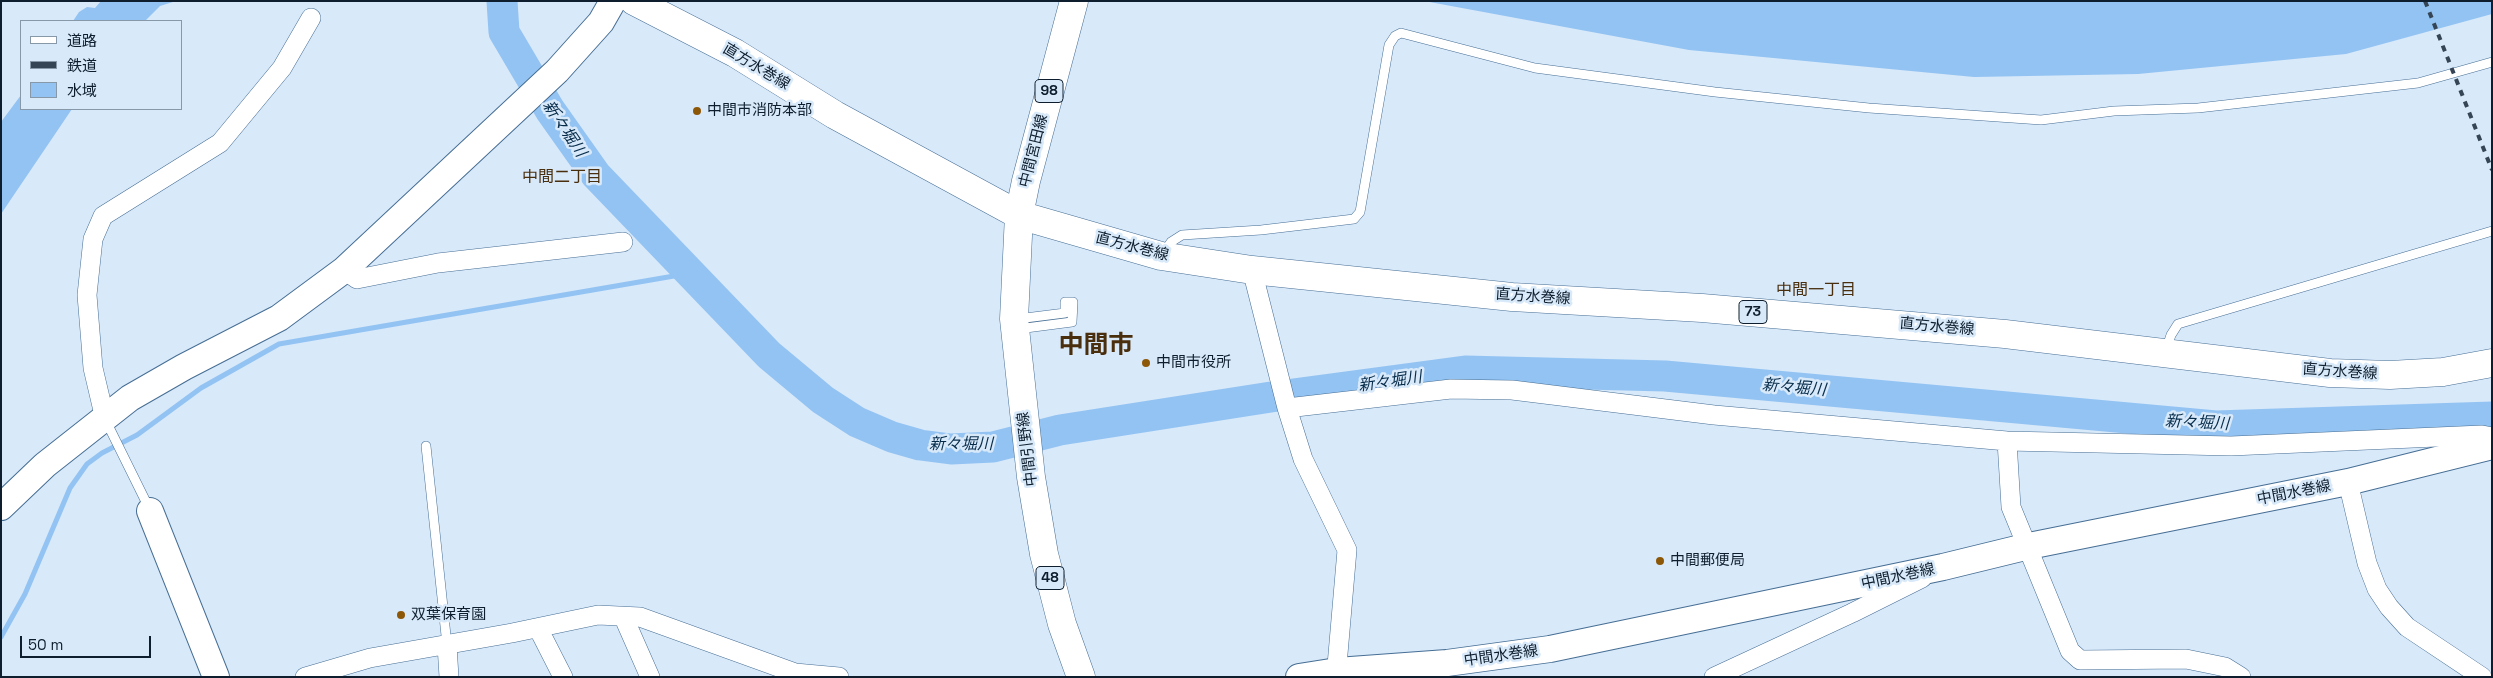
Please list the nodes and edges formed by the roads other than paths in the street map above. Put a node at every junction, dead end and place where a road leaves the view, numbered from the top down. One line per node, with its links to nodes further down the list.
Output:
1 (613, 1): 10 (main road)
2 (634, 1): 6 (main road, 直方水巻線 / 73)
3 (1074, 1): 6 (main road, 中間宮田線 / 98)
4 (311, 18): 16 (street)
5 (2492, 62): 9 (lane)
6 (1019, 215): 9 (main road, 直方水巻線 / 73); 12 (main road, 中間引野線 / 48)
7 (2492, 231): 13 (lane)
8 (623, 242): 10 (street)
9 (1161, 256): 11 (main road, 直方水巻線 / 73)
10 (344, 270): 16 (main road)
11 (1252, 270): 13 (main road, 直方水巻線 / 73); 15 (street)
12 (1015, 324): 12 (lane); 38 (main road, 中間引野線 / 48)
13 (2165, 355): 14 (main road, 直方水巻線 / 73)
14 (2492, 363)
15 (1287, 408): 18 (street); 30 (street)
16 (105, 419): 22 (main road); 23 (lane)
17 (2492, 437): 18 (street)
18 (2007, 441): 24 (street)
19 (426, 446): 28 (lane)
20 (2492, 446): 21 (main road, 中間水巻線)
21 (2348, 482): 24 (main road, 中間水巻線); 42 (street)
22 (1, 506)
23 (150, 511): 32 (main road)
24 (2029, 546): 25 (main road, 中間水巻線); 41 (street)
25 (1943, 567): 29 (main road, 中間水巻線); 40 (street)
26 (624, 618): 27 (street); 31 (street); 36 (street)
27 (538, 628): 28 (street); 35 (street)
28 (446, 646): 33 (street); 34 (street)
29 (1450, 670): 30 (main road, 中間水巻線)
30 (1336, 674): 39 (main road, 中間水巻線)
31 (794, 675): 37 (street)
32 (216, 677)
33 (305, 677)
34 (449, 677)
35 (563, 677)
36 (650, 677)
37 (839, 677)
38 (1082, 677)
39 (1300, 677)
40 (1714, 677)
41 (2241, 677)
42 (2482, 677)

